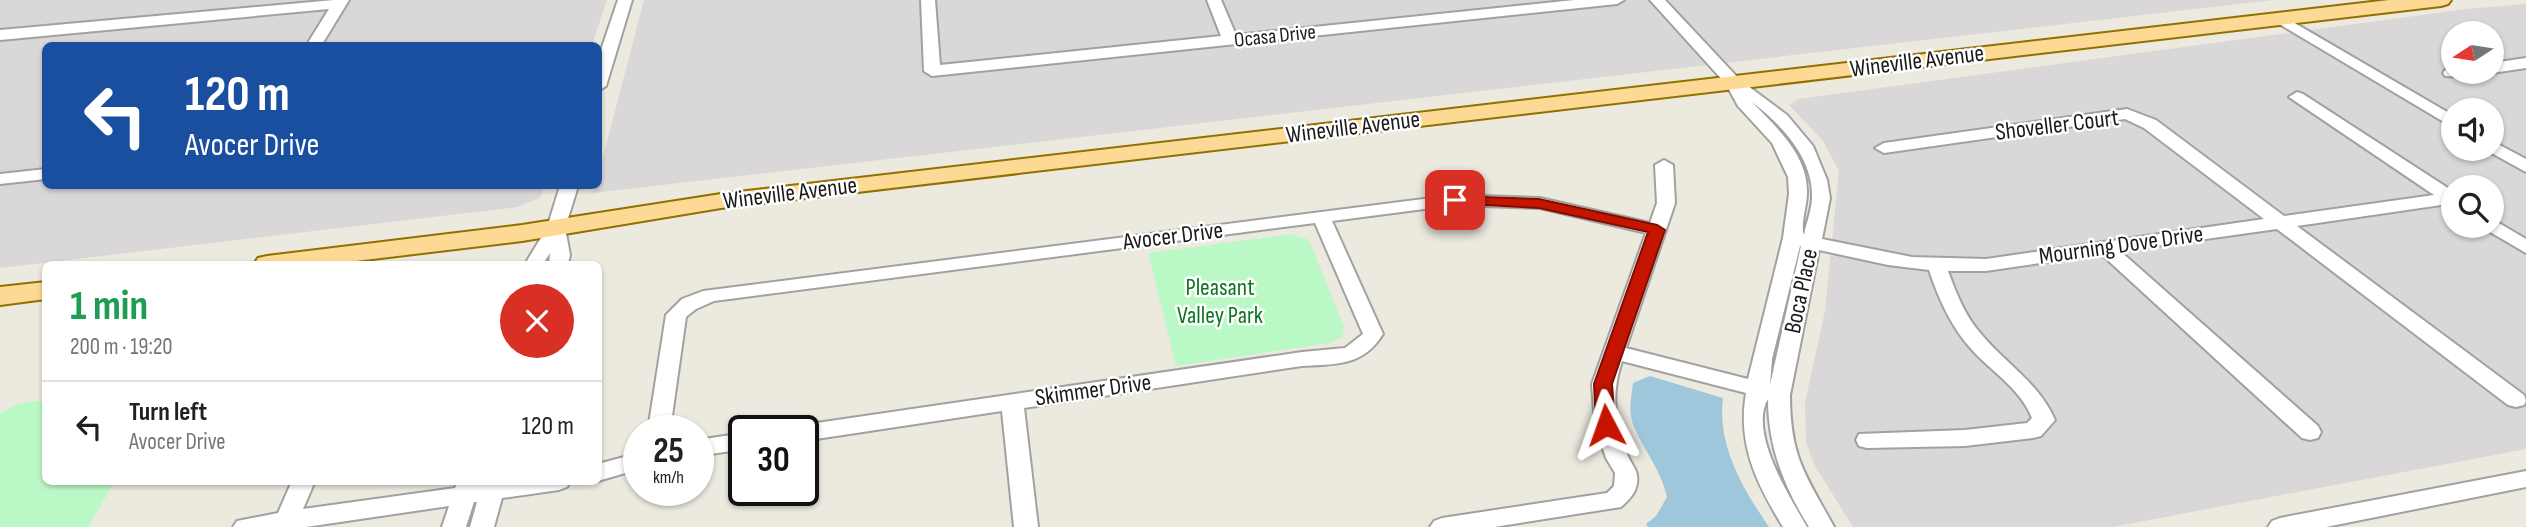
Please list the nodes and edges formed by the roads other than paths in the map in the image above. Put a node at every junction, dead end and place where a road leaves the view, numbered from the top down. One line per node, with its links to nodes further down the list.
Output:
1 (625, 0): 15 (street)
2 (928, 0): 11 (street, Ocasa Drive)
3 (1214, 0): 11 (street)
4 (1617, 0): 8 (street, Ocasa Drive)
5 (1657, 0): 16 (street, Boca Place)
6 (2441, 0): 9 (main road, Wineville Avenue)
7 (340, 2): 10 (street); 12 (street)
8 (1503, 6): 11 (street, Ocasa Drive)
9 (2289, 18): 16 (main road, Wineville Avenue); 18 (street); 19 (street)
10 (0, 35)
11 (1231, 41)
12 (315, 42)
13 (2526, 63): 14 (street)
14 (2504, 66)
15 (602, 73)
16 (1733, 82): 33 (main road, Wineville Avenue); 36 (street, Boca Place)
17 (2297, 97): 29 (street)
18 (2441, 103)
19 (2441, 115)
20 (2504, 141): 23 (street)
21 (1884, 148): 32 (street, Shoveller Court)
22 (2504, 153): 25 (street)
23 (2526, 154)
24 (1664, 165): 34 (street)
25 (2526, 167)
26 (42, 174): 27 (street)
27 (0, 179)
28 (568, 189): 33 (street)
29 (2441, 192)
30 (2441, 200): 32 (street, Mourning Dove Drive)
31 (1321, 217): 34 (street, Avocer Drive); 45 (street, Avocer Drive); 50 (street, Skimmer Drive)
32 (2281, 222): 38 (street, Mourning Dove Drive); 49 (street, Shoveller Court)
33 (556, 228): 39 (main road, Wineville Avenue); 40 (street); 41 (street)
34 (1657, 230): 46 (street)
35 (2504, 233): 37 (street)
36 (1801, 241): 42 (street, Mourning Dove Drive); 47 (street, Boca Place); 48 (street, Boca Place)
37 (2526, 247)
38 (2105, 248): 42 (street, Mourning Dove Drive); 53 (street)
39 (291, 261)
40 (536, 261)
41 (559, 261)
42 (1937, 266): 54 (street)
43 (42, 291): 44 (main road)
44 (0, 296)
45 (689, 304): 51 (street)
46 (1614, 352): 47 (street); 66 (street)
47 (1756, 389): 48 (street); 67 (street, Boca Place)
48 (1779, 395): 68 (street, Boca Place)
49 (2516, 400)
50 (1012, 402): 52 (street, Skimmer Drive); 65 (street)
51 (661, 415)
52 (819, 431)
53 (2310, 432)
54 (1867, 440)
55 (623, 466): 56 (street)
56 (602, 472)
57 (2526, 479): 69 (street)
58 (302, 485): 61 (street)
59 (494, 486): 60 (street); 64 (street)
60 (466, 488): 61 (street); 63 (street)
61 (286, 524): 62 (street)
62 (245, 527)
63 (454, 527)
64 (482, 527)
65 (1026, 527)
66 (1443, 527)
67 (1795, 527)
68 (1822, 527)
69 (2280, 527)

